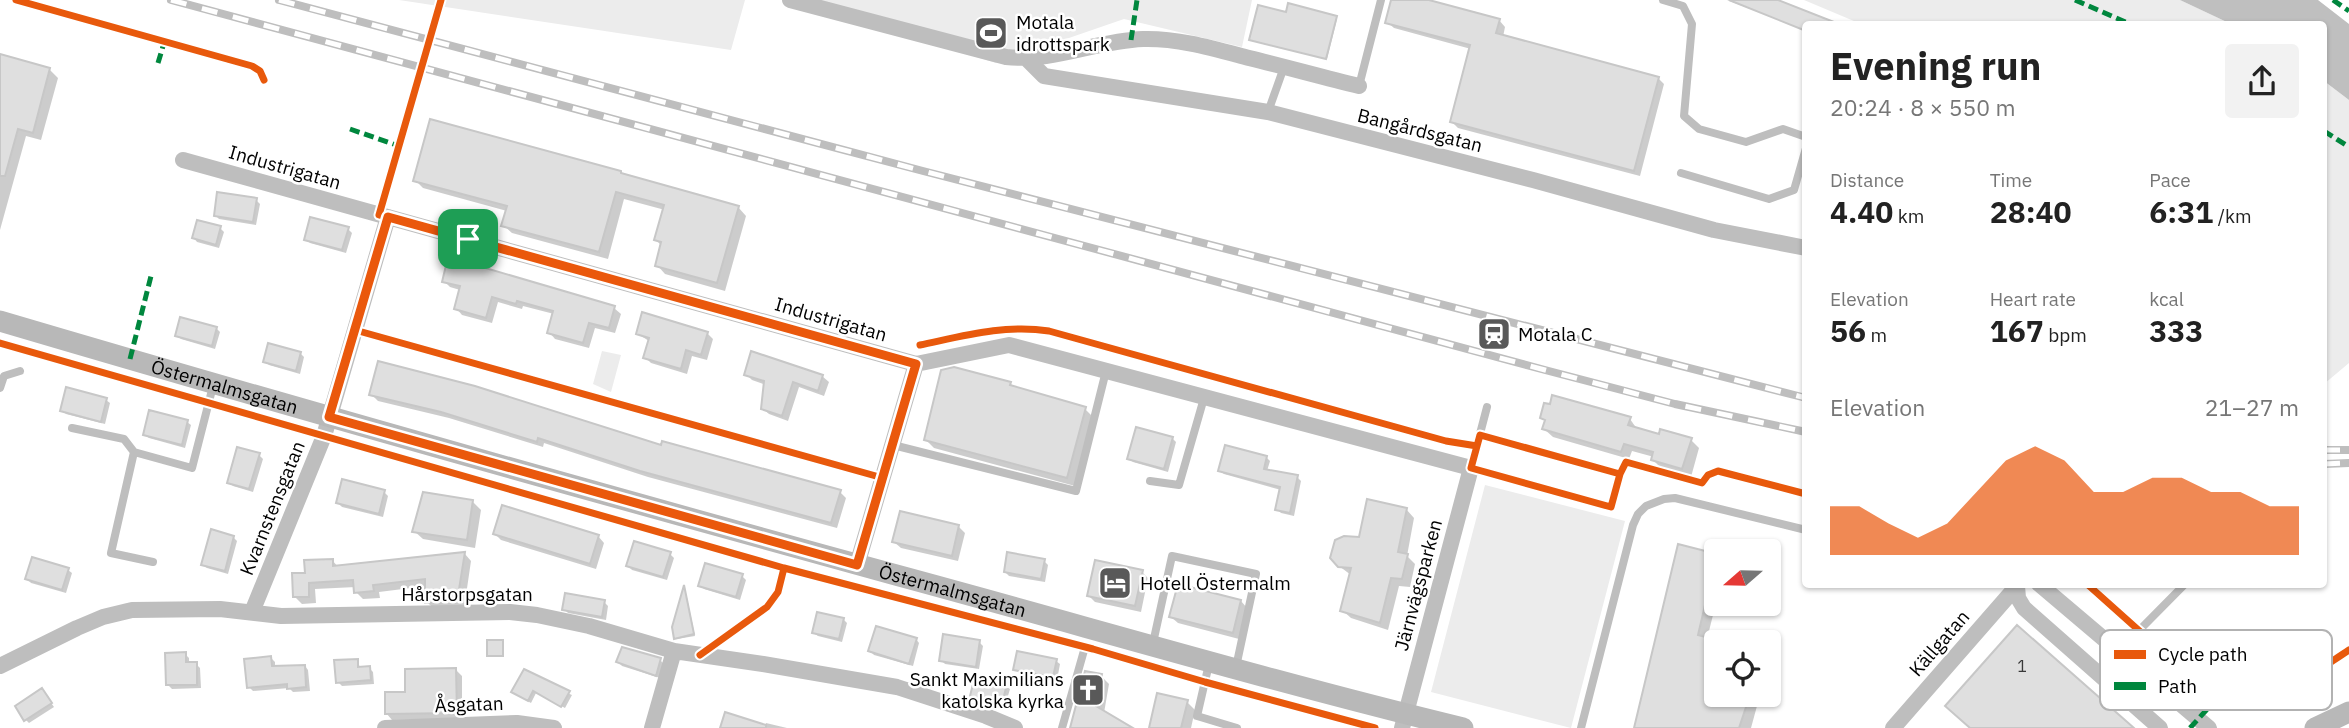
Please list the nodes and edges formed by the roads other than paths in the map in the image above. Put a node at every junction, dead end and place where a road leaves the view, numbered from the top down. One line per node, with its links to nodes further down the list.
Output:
1 (790, 0): 4 (street, Bangårdsgatan)
2 (1381, 0): 6 (lane)
3 (1663, 0): 8 (lane)
4 (1027, 59): 5 (street, Bangårdsgatan); 7 (street, Bangårdsgatan)
5 (1284, 67): 6 (street, Bangårdsgatan); 7 (lane)
6 (1359, 86)
7 (1268, 112): 13 (street, Bangårdsgatan)
8 (1802, 136)
9 (183, 160): 12 (street, Industrigatan)
10 (1802, 162): 11 (lane)
11 (1681, 173)
12 (388, 217): 15 (street, Industrigatan); 22 (street, Kvarnstensgatan)
13 (1802, 247)
14 (0, 321): 18 (street, Östermalmsgatan)
15 (916, 364): 17 (street, Industrigatan); 25 (street)
16 (20, 371): 19 (lane)
17 (1106, 371): 20 (street, Industrigatan); 25 (lane)
18 (214, 383): 22 (street, Östermalmsgatan); 26 (lane)
19 (0, 388)
20 (1204, 398): 27 (street, Industrigatan); 28 (lane)
21 (1487, 407): 24 (lane, Järnvägsparken)
22 (329, 417): 31 (street, Östermalmsgatan); 36 (street, Kvarnstensgatan)
23 (72, 428): 26 (lane)
24 (1480, 435): 27 (lane, Järnvägsparken); 27 (lane)
25 (892, 444): 31 (street)
26 (134, 452): 30 (lane)
27 (1471, 468): 51 (street, Järnvägsparken)
28 (1150, 481)
29 (1802, 529): 59 (lane)
30 (153, 562)
31 (857, 565): 39 (street, Östermalmsgatan)
32 (2015, 588): 60 (street, Källgatan)
33 (2018, 588): 46 (street)
34 (2044, 588): 38 (street)
35 (2181, 588): 37 (lane)
36 (251, 612): 41 (street, Hårstorpsgatan); 43 (street, Hårstorpsgatan)
37 (2140, 630)
38 (2100, 635)
39 (1152, 646): 42 (street, Östermalmsgatan); 44 (lane)
40 (1085, 647): 56 (lane)
41 (674, 651): 54 (street); 55 (street, Hårstorpsgatan)
42 (1209, 661): 44 (street, Östermalmsgatan); 57 (lane)
43 (0, 666)
44 (1236, 668): 51 (street, Östermalmsgatan)
45 (2100, 670): 46 (lane)
46 (2097, 673): 47 (street)
47 (2100, 676)
48 (2139, 710): 61 (street)
49 (2188, 710): 62 (street)
50 (2349, 712): 63 (street)
51 (1404, 721): 58 (street, Östermalmsgatan)
52 (385, 728): 53 (street, Åsgatan)
53 (554, 728)
54 (652, 728)
55 (1015, 728)
56 (1062, 728)
57 (1237, 728)
58 (1463, 728)
59 (1581, 728)
60 (1893, 728)
61 (2160, 728)
62 (2209, 728)
63 (2315, 728)

